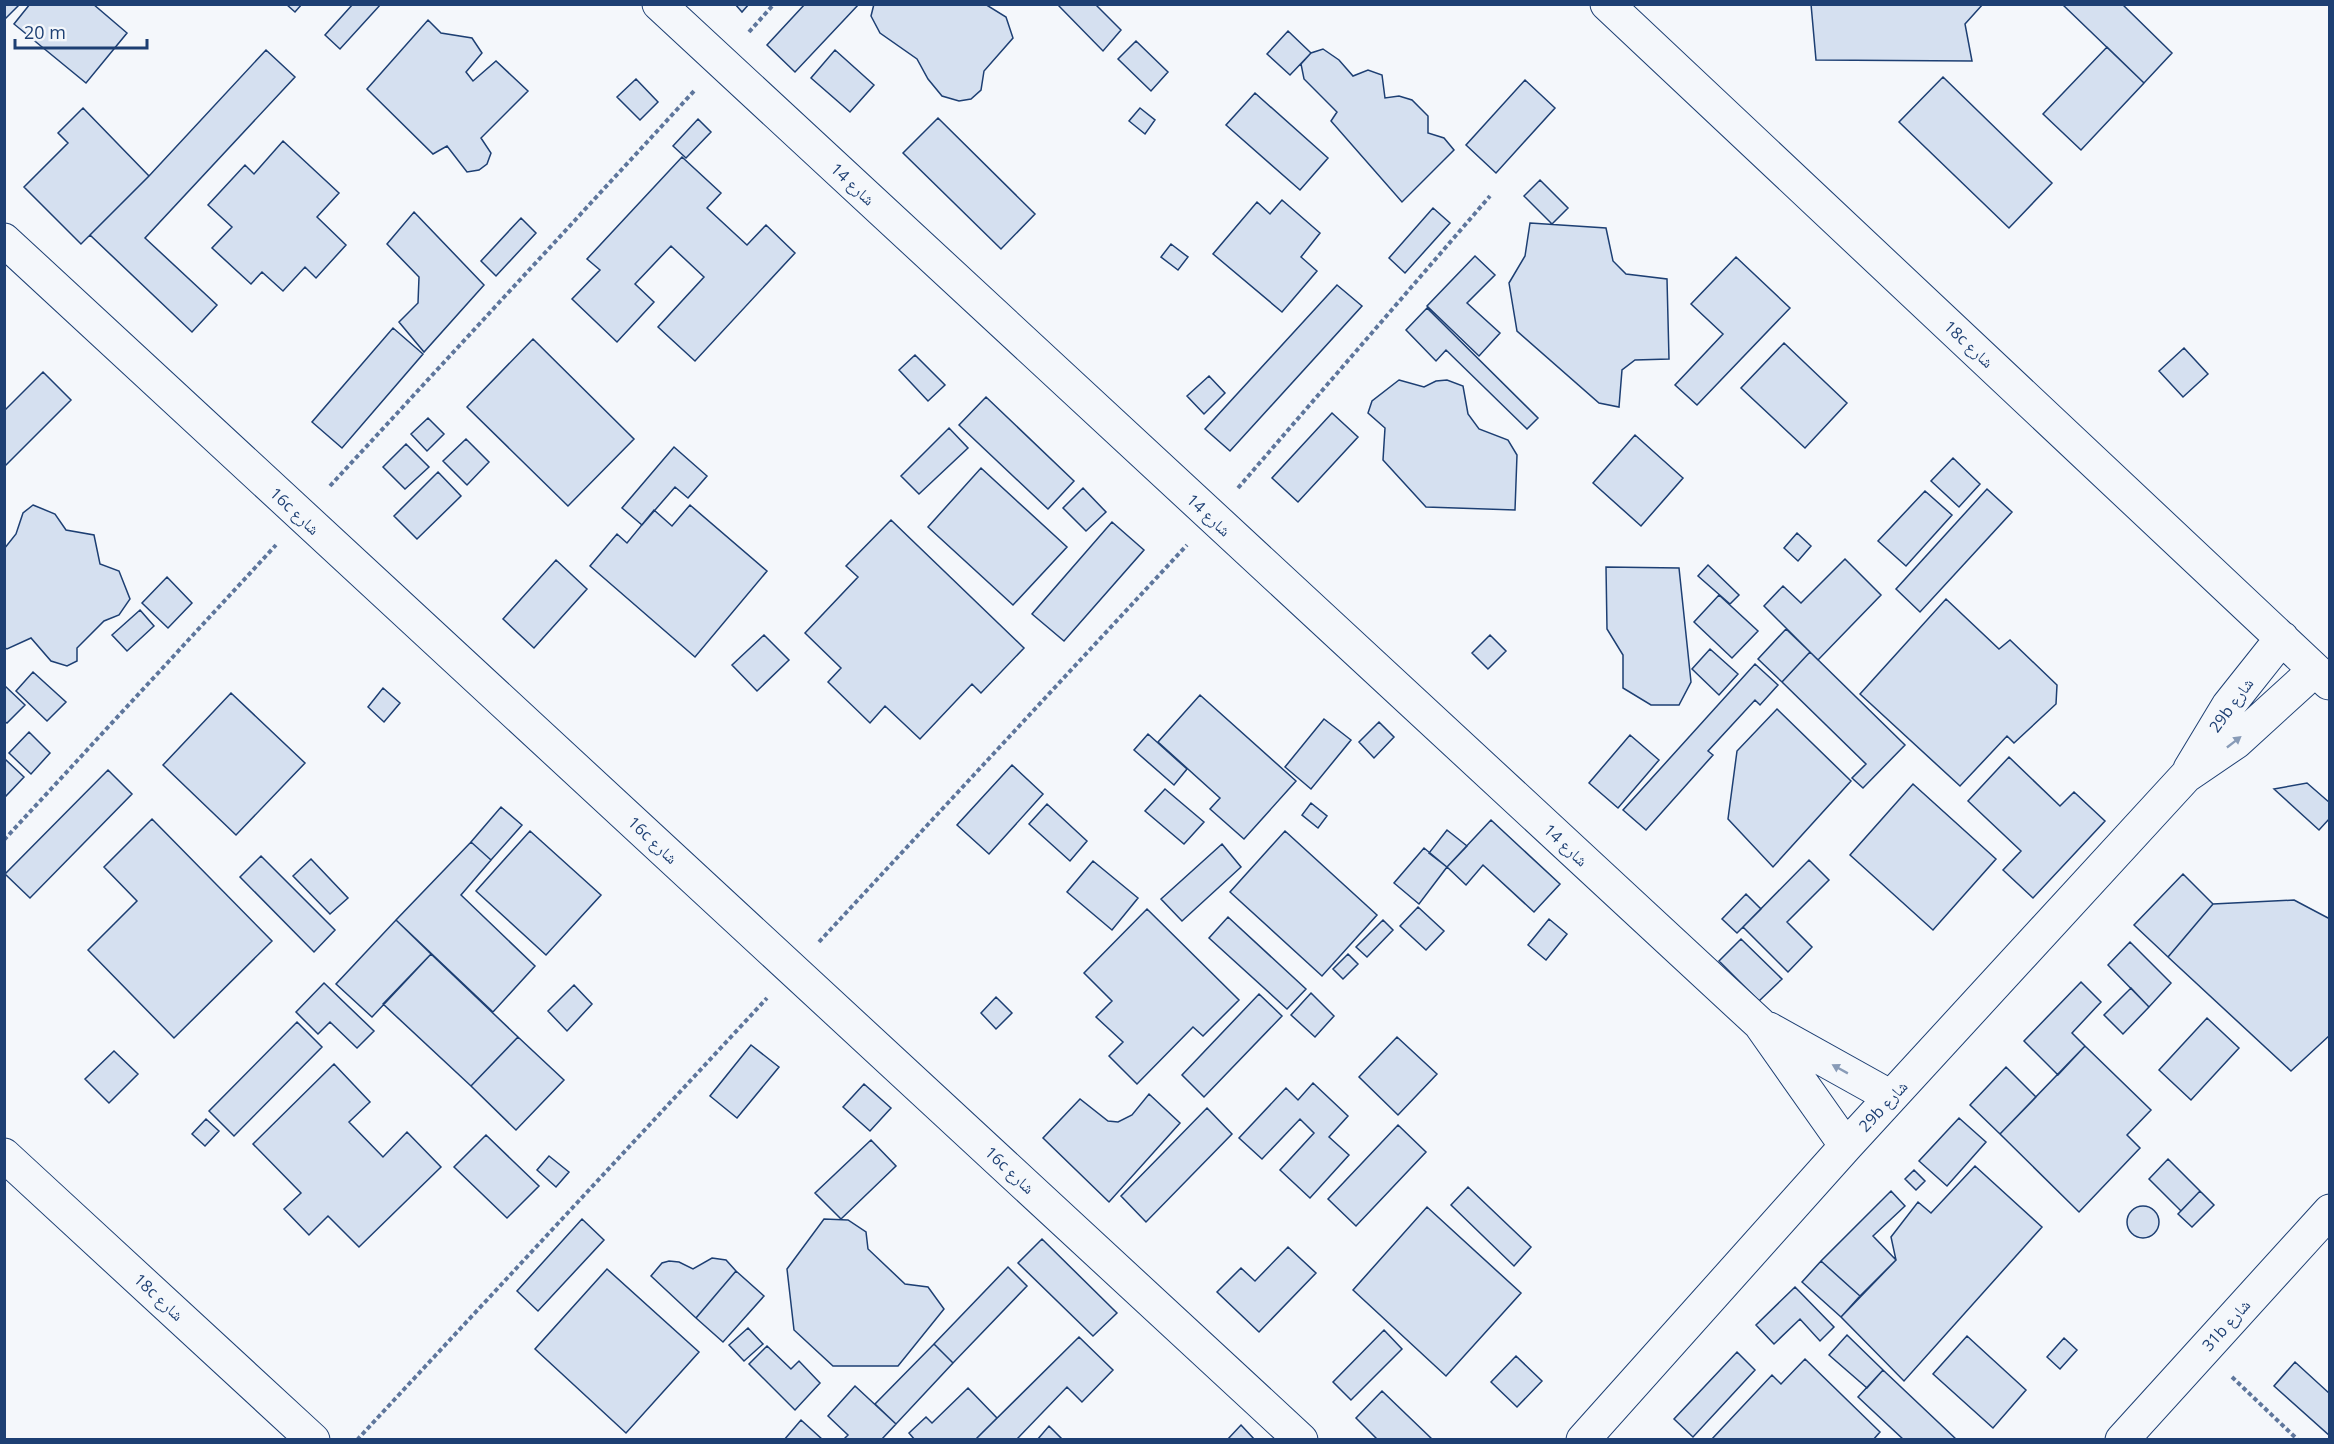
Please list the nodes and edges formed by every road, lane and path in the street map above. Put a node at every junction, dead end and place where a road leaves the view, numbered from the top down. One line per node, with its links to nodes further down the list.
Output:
1 (659, 4): 4 (street, شارع 14)
2 (774, 4): 4 (path)
3 (1612, 6): 9 (street, 18c شارع)
4 (721, 62): 7 (path); 8 (street, شارع 14)
5 (1490, 196): 8 (path)
6 (4, 240): 7 (street, 16c شارع)
7 (302, 517): 12 (path); 13 (street, 16c شارع)
8 (1212, 518): 13 (path); 14 (street, شارع 14)
9 (2282, 638): 10 (street, 18c شارع); 11 (street, 29b شارع)
10 (2322, 677): 11 (street, 29b شارع, one-way to 10)
11 (2186, 776): 15 (street, 29b شارع)
12 (4, 840)
13 (793, 970): 21 (path); 22 (street, 16c شارع)
14 (1760, 1024): 15 (street, شارع 14, one-way to 14); 16 (street, شارع 14)
15 (1891, 1097): 16 (street, 29b شارع)
16 (1846, 1146): 23 (street, 29b شارع)
17 (4, 1155): 20 (street, 18c شارع)
18 (2330, 1211): 19 (street, 31b شارع)
19 (2203, 1350): 24 (street, 31b شارع); 25 (path)
20 (314, 1440)
21 (357, 1440)
22 (1301, 1440)
23 (1583, 1440)
24 (2122, 1440)
25 (2298, 1440)

